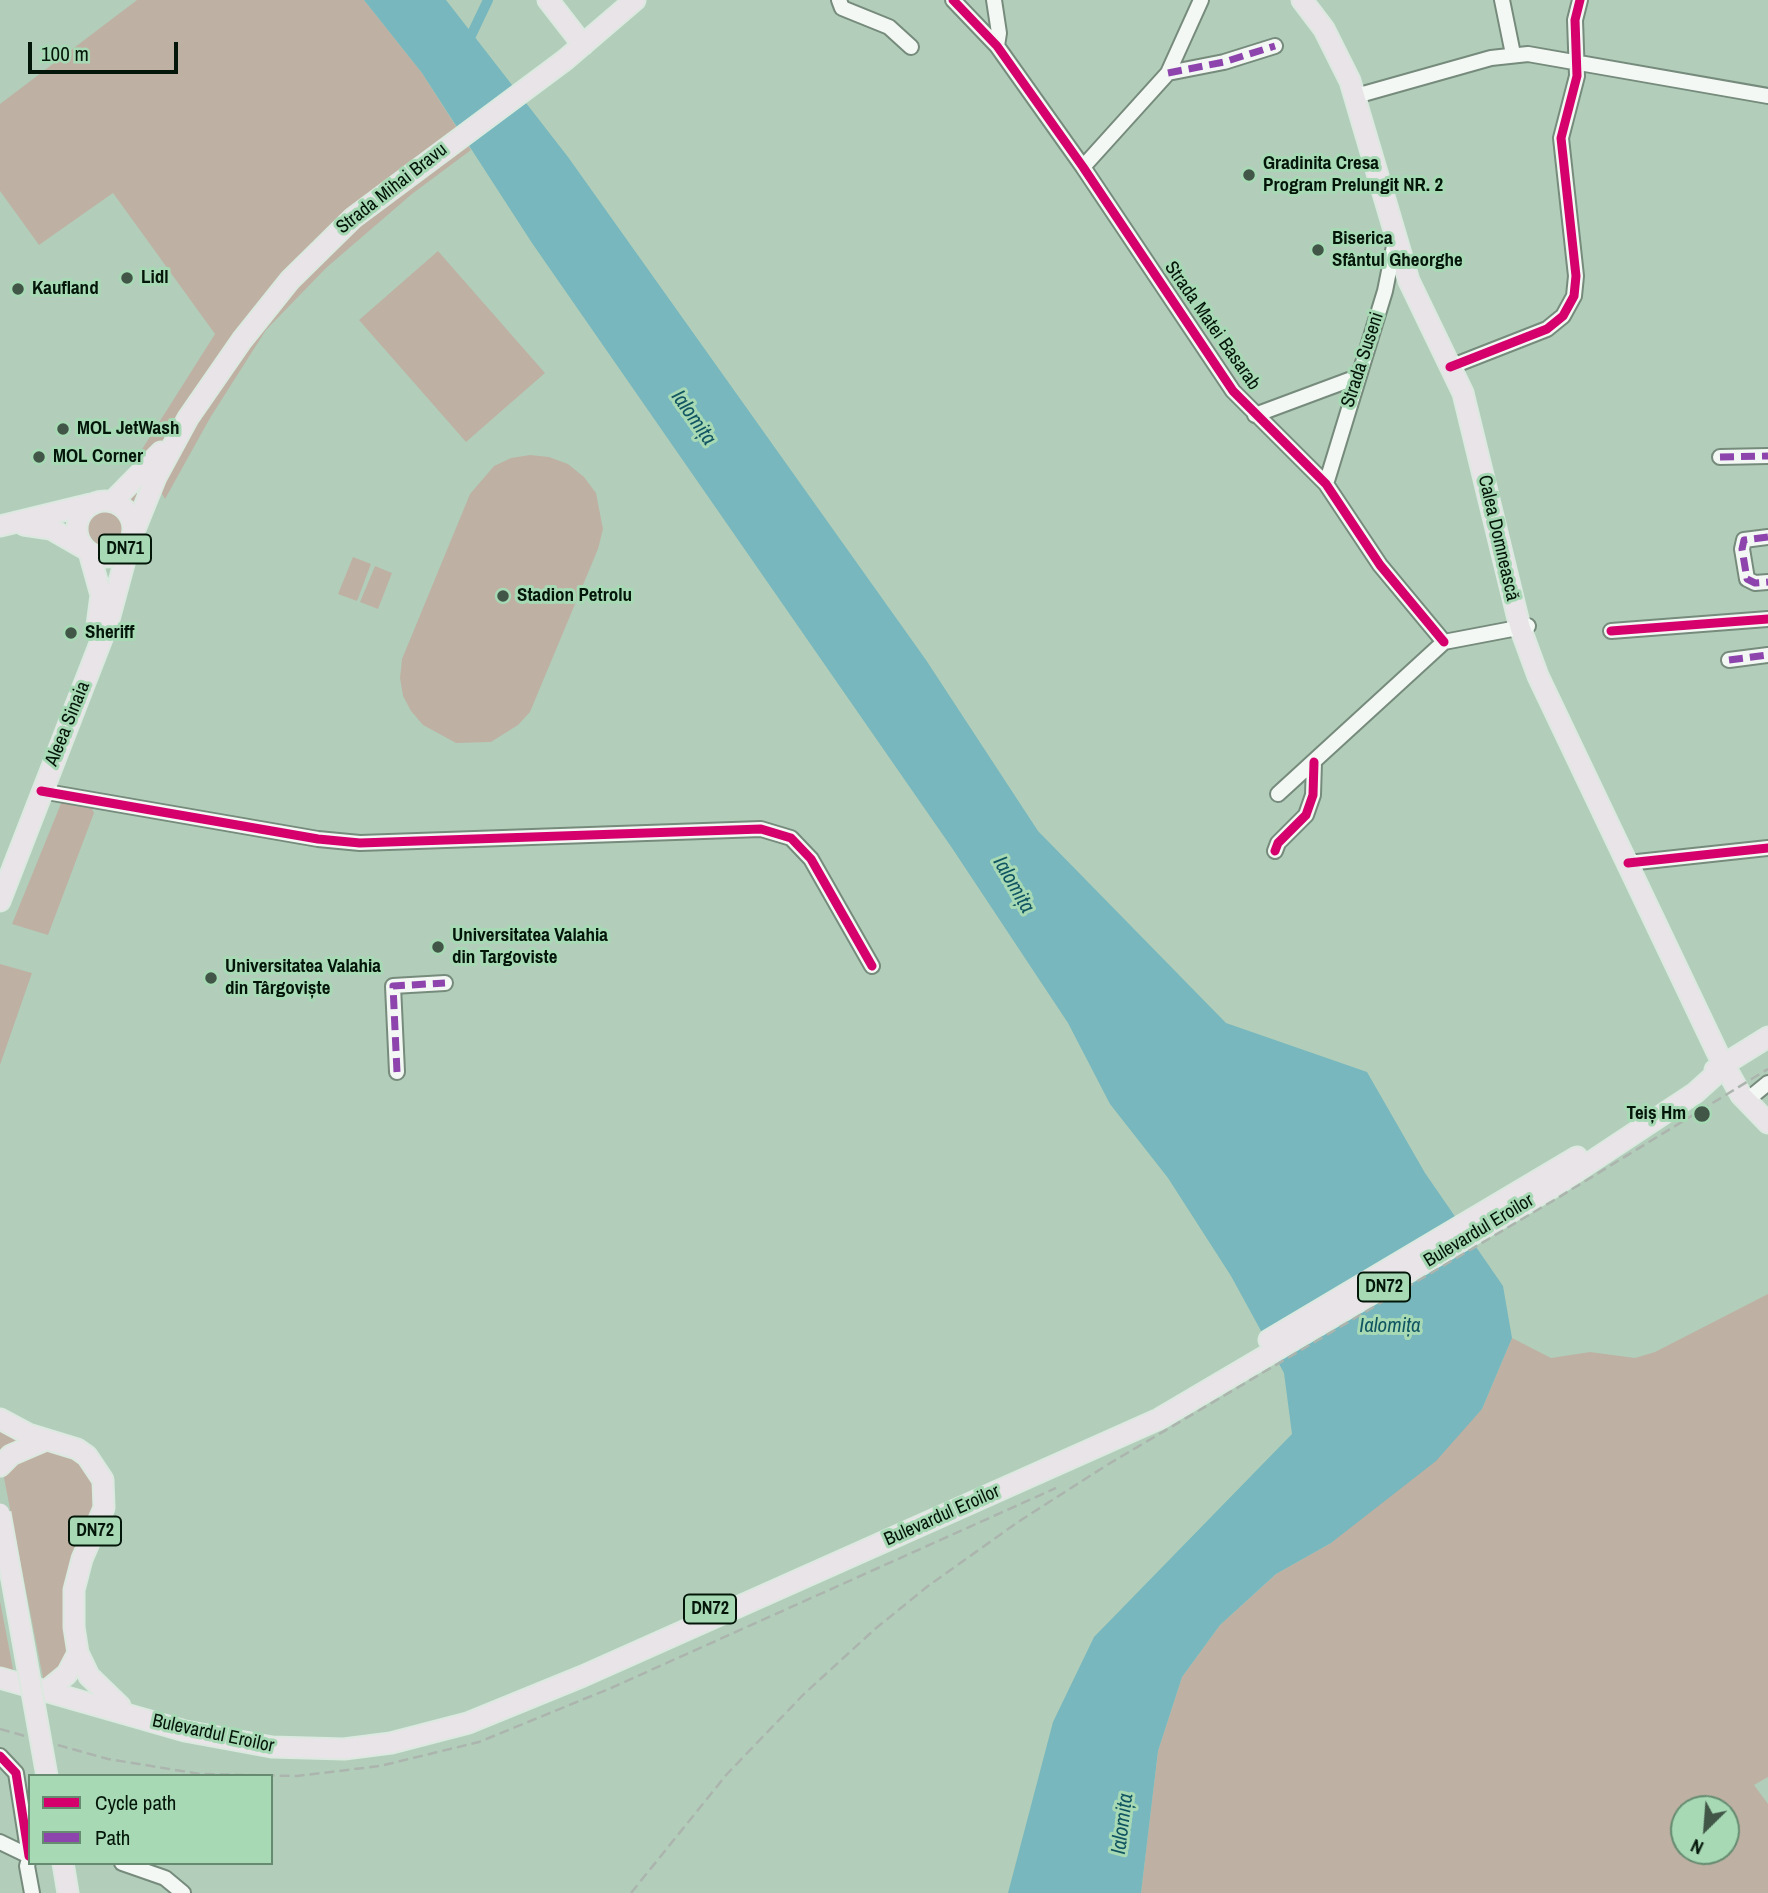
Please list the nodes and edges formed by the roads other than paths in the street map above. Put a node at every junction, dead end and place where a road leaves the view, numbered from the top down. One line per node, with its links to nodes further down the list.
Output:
1 (548, 0): 12 (main road)
2 (635, 0): 12 (main road)
3 (839, 0): 15 (street)
4 (953, 0): 13 (street, Strada Matei Basarab)
5 (994, 0): 13 (street)
6 (1201, 0): 18 (street)
7 (1502, 0): 16 (street)
8 (1572, 0): 11 (street)
9 (1580, 0): 11 (street)
10 (1310, 2): 19 (main road, Calea Domnească)
11 (1575, 20): 17 (street)
12 (578, 38): 28 (main road, Strada Mihai Bravu)
13 (997, 46): 21 (street, Strada Matei Basarab)
14 (1275, 46): 18 (street)
15 (911, 47)
16 (1513, 54): 17 (street); 19 (street)
17 (1578, 61): 20 (street); 25 (street)
18 (1168, 73): 21 (street)
19 (1360, 95): 22 (main road, Calea Domnească); 22 (main road, Calea Domnească)
20 (1768, 96)
21 (1083, 167): 27 (street, Strada Matei Basarab)
22 (1402, 268): 23 (street, Strada Suseni); 24 (main road, Calea Domnească); 25 (main road, Calea Domnească)
23 (1385, 291): 24 (street); 26 (street, Strada Suseni)
24 (1414, 295): 25 (main road, Calea Domnească)
25 (1453, 366): 40 (main road, Calea Domnească)
26 (1357, 377): 27 (street); 31 (street, Strada Suseni)
27 (1255, 415): 31 (street, Strada Matei Basarab)
28 (188, 418): 32 (main road, Strada Mihai Bravu); 36 (main road, Strada Mihai Bravu)
29 (1768, 456): 30 (street)
30 (1720, 457)
31 (1326, 484): 42 (street, Strada Matei Basarab)
32 (112, 502): 33 (main road); 36 (main road, DN71)
33 (91, 504): 34 (main road); 37 (main road, Aleea Sinaia / DN71)
34 (4, 525): 37 (main road)
35 (1768, 537): 38 (street)
36 (131, 540): 37 (main road, DN71); 46 (main road, Aleea Sinaia)
37 (86, 550): 51 (main road, Aleea Sinaia / DN71)
38 (1768, 582)
39 (1768, 619): 41 (street)
40 (1524, 626): 42 (street); 50 (main road, Calea Domnească)
41 (1612, 631)
42 (1444, 642): 45 (street)
43 (1768, 655): 44 (street)
44 (1729, 660)
45 (1314, 762): 47 (street); 49 (street)
46 (41, 790): 52 (main road, Aleea Sinaia); 53 (street)
47 (1278, 794)
48 (1768, 848): 50 (street)
49 (1275, 851)
50 (1632, 863): 56 (main road, Calea Domnească); 56 (main road, Calea Domnească)
51 (0, 877)
52 (0, 901)
53 (872, 966)
54 (445, 983): 57 (street)
55 (1768, 1037): 56 (main road, Bulevardul Eroilor / DN72)
56 (1725, 1066): 59 (main road); 61 (main road, Bulevardul Eroilor / DN72)
57 (397, 1072)
58 (1768, 1083): 59 (street)
59 (1746, 1101): 60 (main road)
60 (1768, 1123)
61 (1210, 1383): 69 (main road, Bulevardul Eroilor / DN72); 70 (main road, Bulevardul Eroilor / DN72)
62 (0, 1419): 63 (main road, DN72)
63 (46, 1440): 64 (main road); 66 (main road, DN72)
64 (0, 1466)
65 (0, 1513): 72 (main road, bridge)
66 (80, 1664): 68 (main road); 69 (main road, DN72); 70 (main road)
67 (0, 1678): 68 (main road, DN72)
68 (44, 1692): 69 (main road, Bulevardul Eroilor / DN72)
69 (83, 1704): 70 (main road, Bulevardul Eroilor / DN72)
70 (120, 1706)
71 (0, 1756): 74 (street)
72 (47, 1774)
73 (0, 1842): 75 (street)
74 (28, 1849)
75 (28, 1855)
76 (28, 1861): 79 (street)
77 (63, 1865): 80 (main road)
78 (128, 1865): 81 (street)
79 (32, 1893)
80 (68, 1893)
81 (183, 1893)

